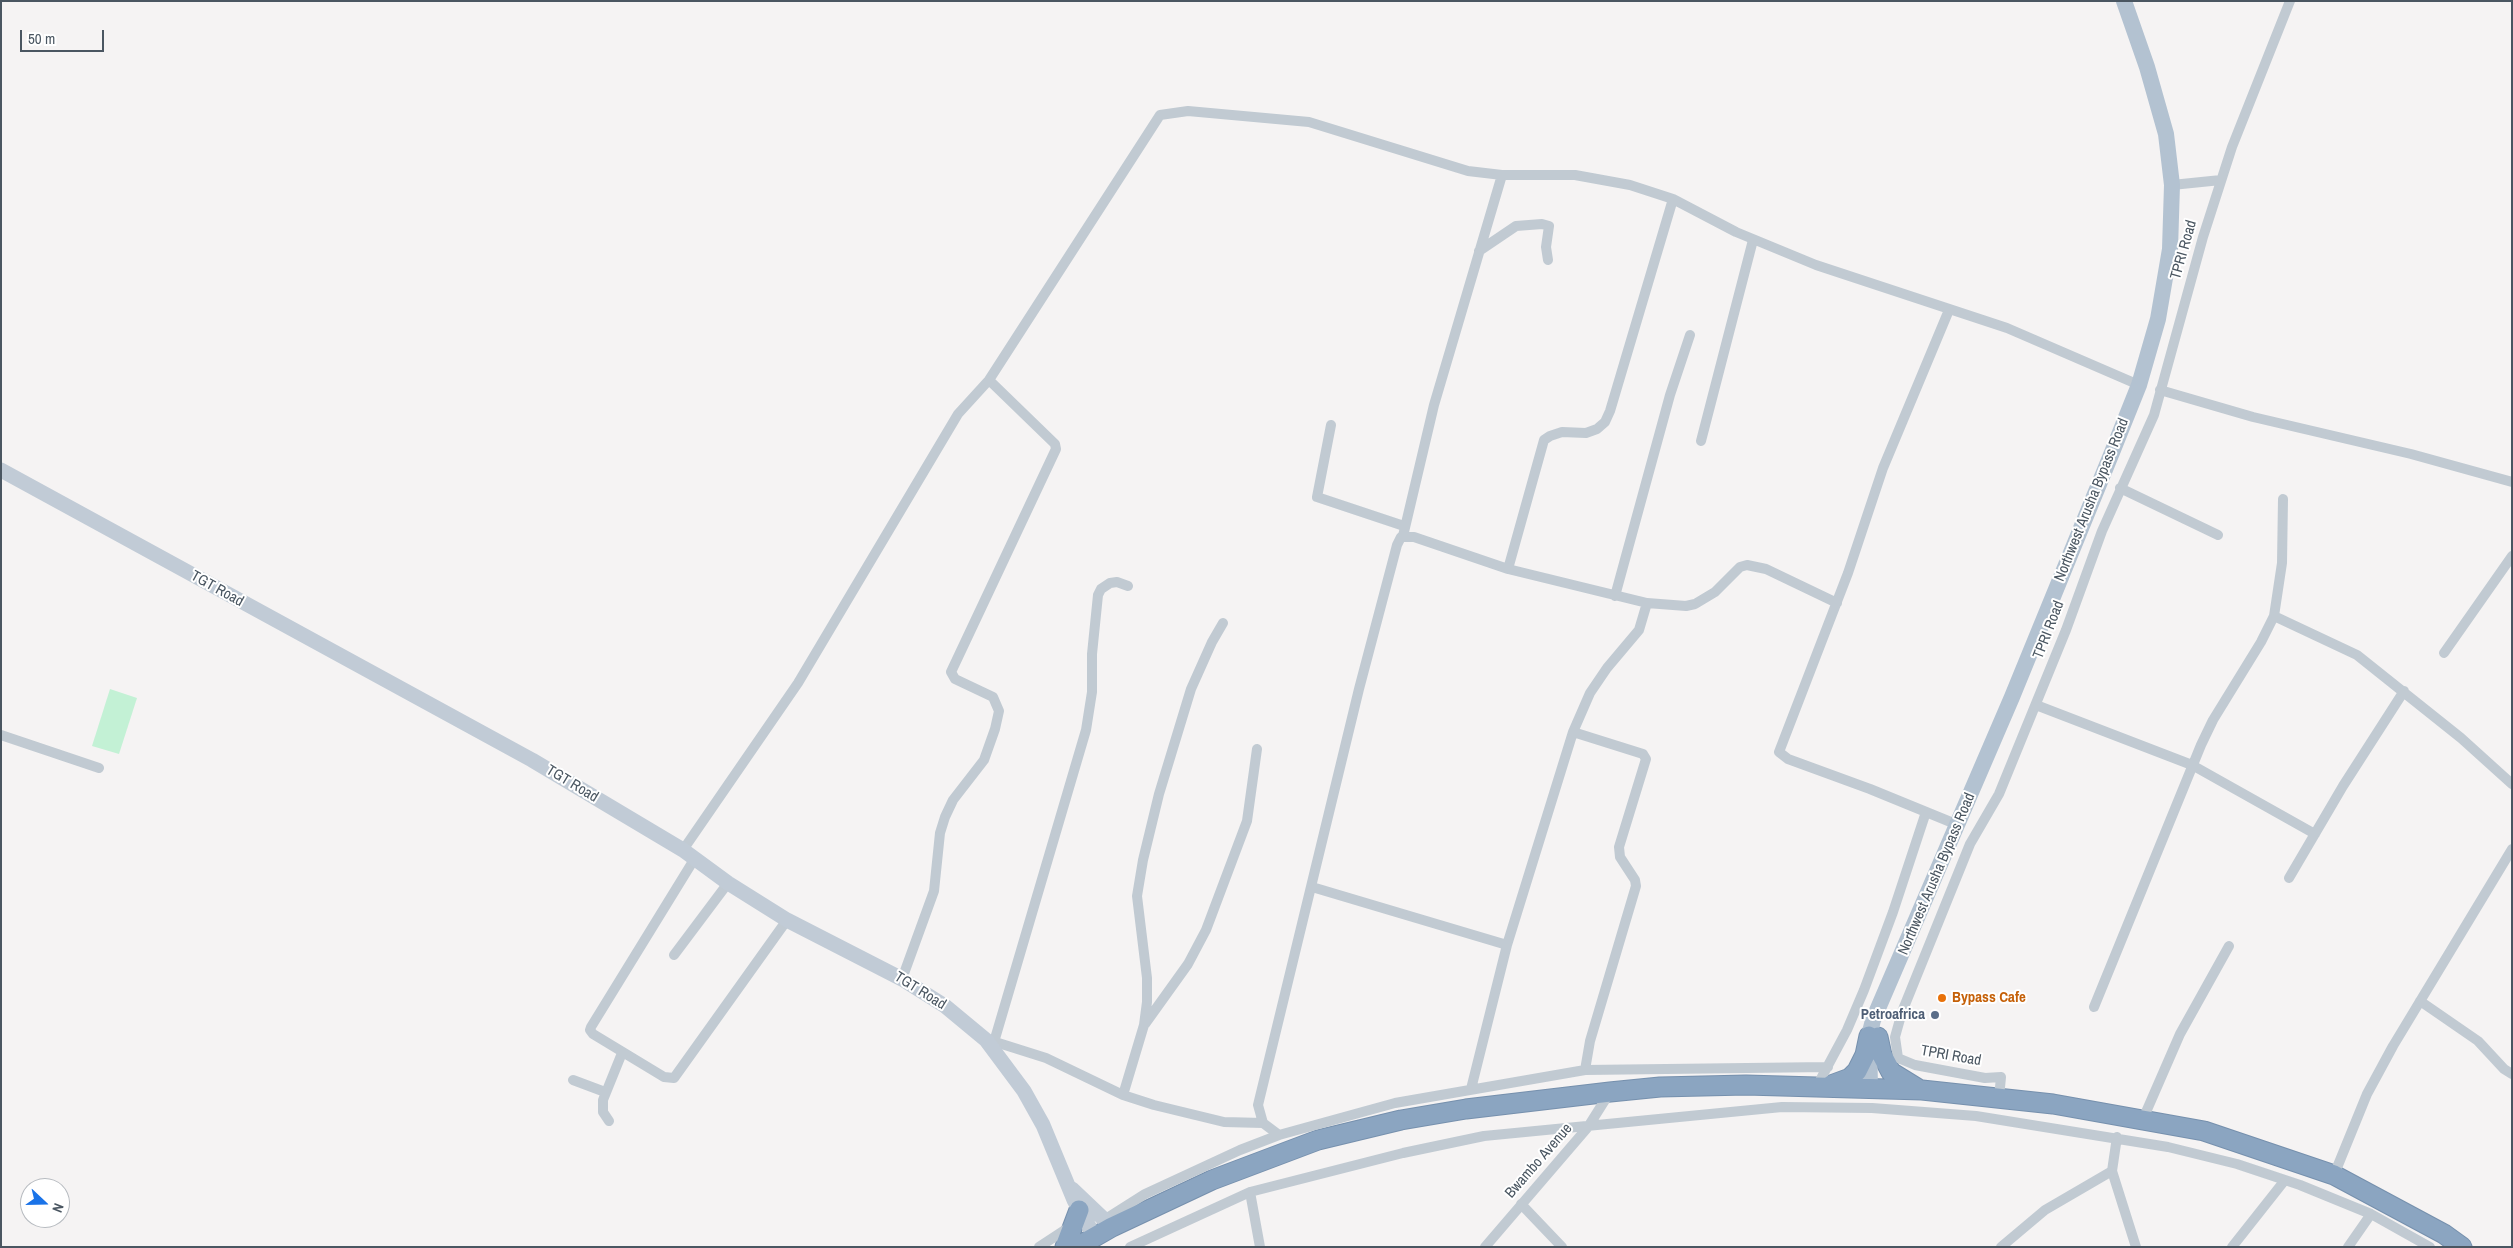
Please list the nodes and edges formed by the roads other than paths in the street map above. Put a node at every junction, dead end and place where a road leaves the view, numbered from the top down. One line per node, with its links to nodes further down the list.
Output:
1 (2124, 1): 5 (main road, Northwest Arusha Bypass Road)
2 (2290, 1): 4 (street, TPRI Road)
3 (1502, 175): 6 (street); 8 (street); 12 (street)
4 (2221, 180): 5 (street); 14 (street, TPRI Road)
5 (2172, 185): 13 (main road, Northwest Arusha Bypass Road)
6 (1673, 199): 7 (street); 24 (street)
7 (1753, 240): 10 (street); 16 (street)
8 (1479, 251): 9 (street); 21 (street)
9 (1548, 260)
10 (1949, 310): 13 (street); 28 (street)
11 (1690, 334): 26 (street)
12 (990, 380): 44 (street); 52 (street)
13 (2139, 385): 41 (main road, Northwest Arusha Bypass Road)
14 (2160, 390): 18 (street); 19 (street, TPRI Road)
15 (1331, 425): 21 (street)
16 (1701, 441)
17 (1, 470): 44 (street, TGT Road)
18 (2512, 482)
19 (2120, 488): 22 (street); 33 (street, TPRI Road)
20 (2283, 499): 29 (street)
21 (1404, 531): 24 (street); 47 (street)
22 (2218, 534)
23 (2512, 556): 31 (street)
24 (1508, 569): 26 (street)
25 (1128, 586): 57 (street)
26 (1615, 596): 27 (street)
27 (1647, 603): 28 (street); 34 (street)
28 (1837, 603): 40 (street)
29 (2274, 616): 32 (street); 37 (street)
30 (1223, 624): 55 (street)
31 (2444, 653)
32 (2404, 691): 39 (street); 42 (street)
33 (2036, 705): 37 (street); 70 (street, TPRI Road)
34 (1573, 732): 49 (street); 60 (street)
35 (1, 735): 38 (street)
36 (1257, 749): 55 (street)
37 (2192, 765): 42 (street); 54 (street)
38 (99, 768)
39 (2512, 784)
40 (1926, 812): 41 (street); 59 (street)
41 (1958, 824): 56 (main road, Northwest Arusha Bypass Road)
42 (2315, 834): 45 (street)
43 (2512, 849): 53 (street)
44 (689, 854): 46 (street, TGT Road); 58 (street)
45 (2289, 878)
46 (728, 883): 48 (street, TGT Road); 51 (street)
47 (1312, 887): 49 (street); 73 (street)
48 (787, 920): 52 (street, TGT Road); 58 (street)
49 (1507, 945): 64 (street)
50 (2229, 946): 71 (street)
51 (674, 955)
52 (902, 979): 57 (street, TGT Road)
53 (2420, 1001): 61 (street); 78 (street)
54 (2094, 1007)
55 (1144, 1025): 69 (street)
56 (1873, 1037): 63 (highway); 65 (main road, Northwest Arusha Bypass Road); 66 (highway)
57 (990, 1040): 69 (street); 80 (street, TGT Road)
58 (622, 1053): 67 (street)
59 (1828, 1067): 60 (street); 63 (street)
60 (1585, 1070): 64 (street)
61 (2512, 1074)
62 (573, 1080): 67 (street)
63 (1820, 1086): 65 (highway); 68 (highway)
64 (1471, 1089): 75 (street)
65 (1875, 1089): 66 (highway)
66 (1922, 1090): 70 (highway)
67 (605, 1092): 72 (street)
68 (1610, 1092): 74 (street, Bwambo Avenue); 85 (highway)
69 (1122, 1095): 73 (street)
70 (1999, 1098): 71 (highway)
71 (2143, 1119): 78 (highway)
72 (609, 1121)
73 (1263, 1123): 75 (street)
74 (1588, 1128): 76 (street); 81 (street); 82 (street, Bwambo Avenue)
75 (1280, 1135): 85 (street)
76 (2117, 1137): 77 (street); 79 (street)
77 (2112, 1171): 94 (street); 95 (street)
78 (2334, 1175): 99 (highway)
79 (2285, 1180): 83 (street); 96 (street)
80 (1066, 1182): 84 (street, TGT Road); 85 (street)
81 (1250, 1192): 90 (street); 91 (street)
82 (1521, 1204): 92 (street, Bwambo Avenue); 93 (street)
83 (2371, 1214): 97 (street); 98 (street)
84 (1076, 1217): 86 (street, TGT Road); 87 (street); 88 (highway)
85 (1108, 1224): 86 (highway)
86 (1094, 1237): 89 (highway)
87 (1039, 1247)
88 (1065, 1247)
89 (1077, 1247)
90 (1130, 1247)
91 (1260, 1247)
92 (1485, 1247)
93 (1562, 1247)
94 (2001, 1247)
95 (2136, 1247)
96 (2232, 1247)
97 (2348, 1247)
98 (2430, 1247)
99 (2462, 1247)

